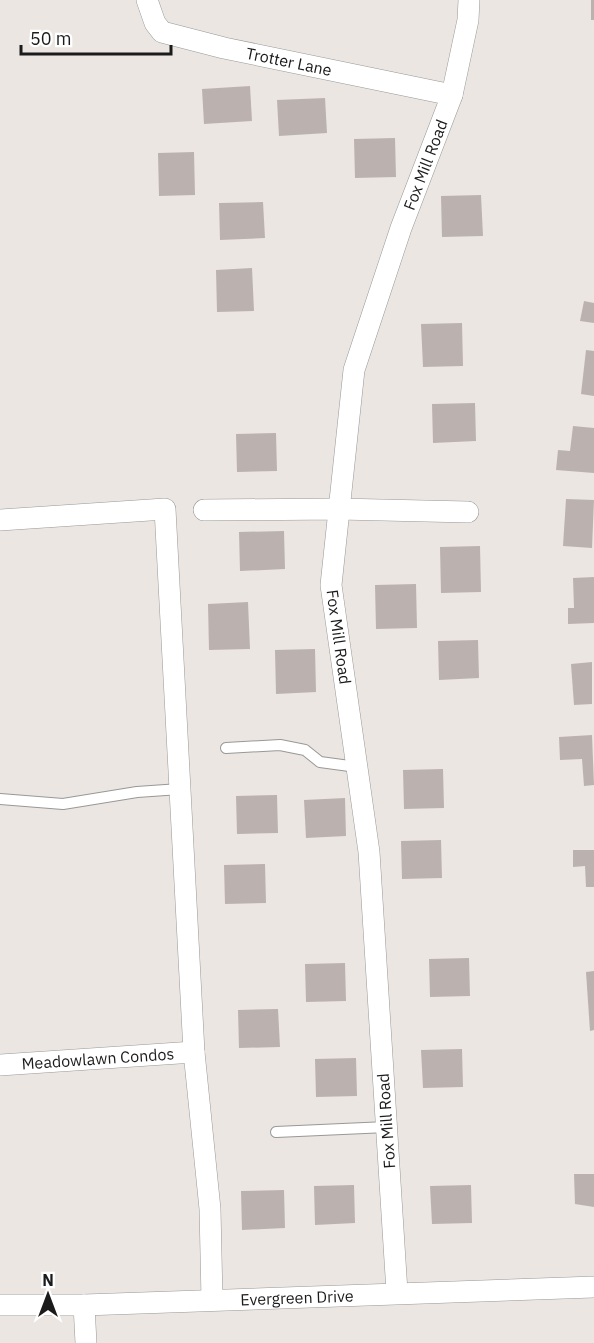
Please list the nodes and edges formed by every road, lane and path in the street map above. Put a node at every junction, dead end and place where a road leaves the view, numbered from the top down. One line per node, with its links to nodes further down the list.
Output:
1 (147, 0): 3 (street, Trotter Lane)
2 (469, 0): 3 (street, Fox Mill Road)
3 (452, 94): 4 (street, Fox Mill Road)
4 (339, 509): 5 (street); 6 (street); 9 (street, Fox Mill Road)
5 (204, 510)
6 (468, 512)
7 (0, 520): 10 (street)
8 (226, 748): 9 (lane)
9 (357, 767): 14 (street, Fox Mill Road)
10 (180, 789): 11 (lane); 12 (street)
11 (0, 799)
12 (194, 1052): 13 (street, Meadowlawn Condos); 18 (street)
13 (0, 1065)
14 (387, 1127): 15 (lane); 17 (street, Fox Mill Road)
15 (276, 1132)
16 (594, 1287): 17 (street, Evergreen Drive)
17 (397, 1292): 18 (street, Evergreen Drive)
18 (212, 1299): 20 (street, Evergreen Drive)
19 (0, 1305): 20 (street, Evergreen Drive)
20 (84, 1305): 21 (street)
21 (86, 1343)

